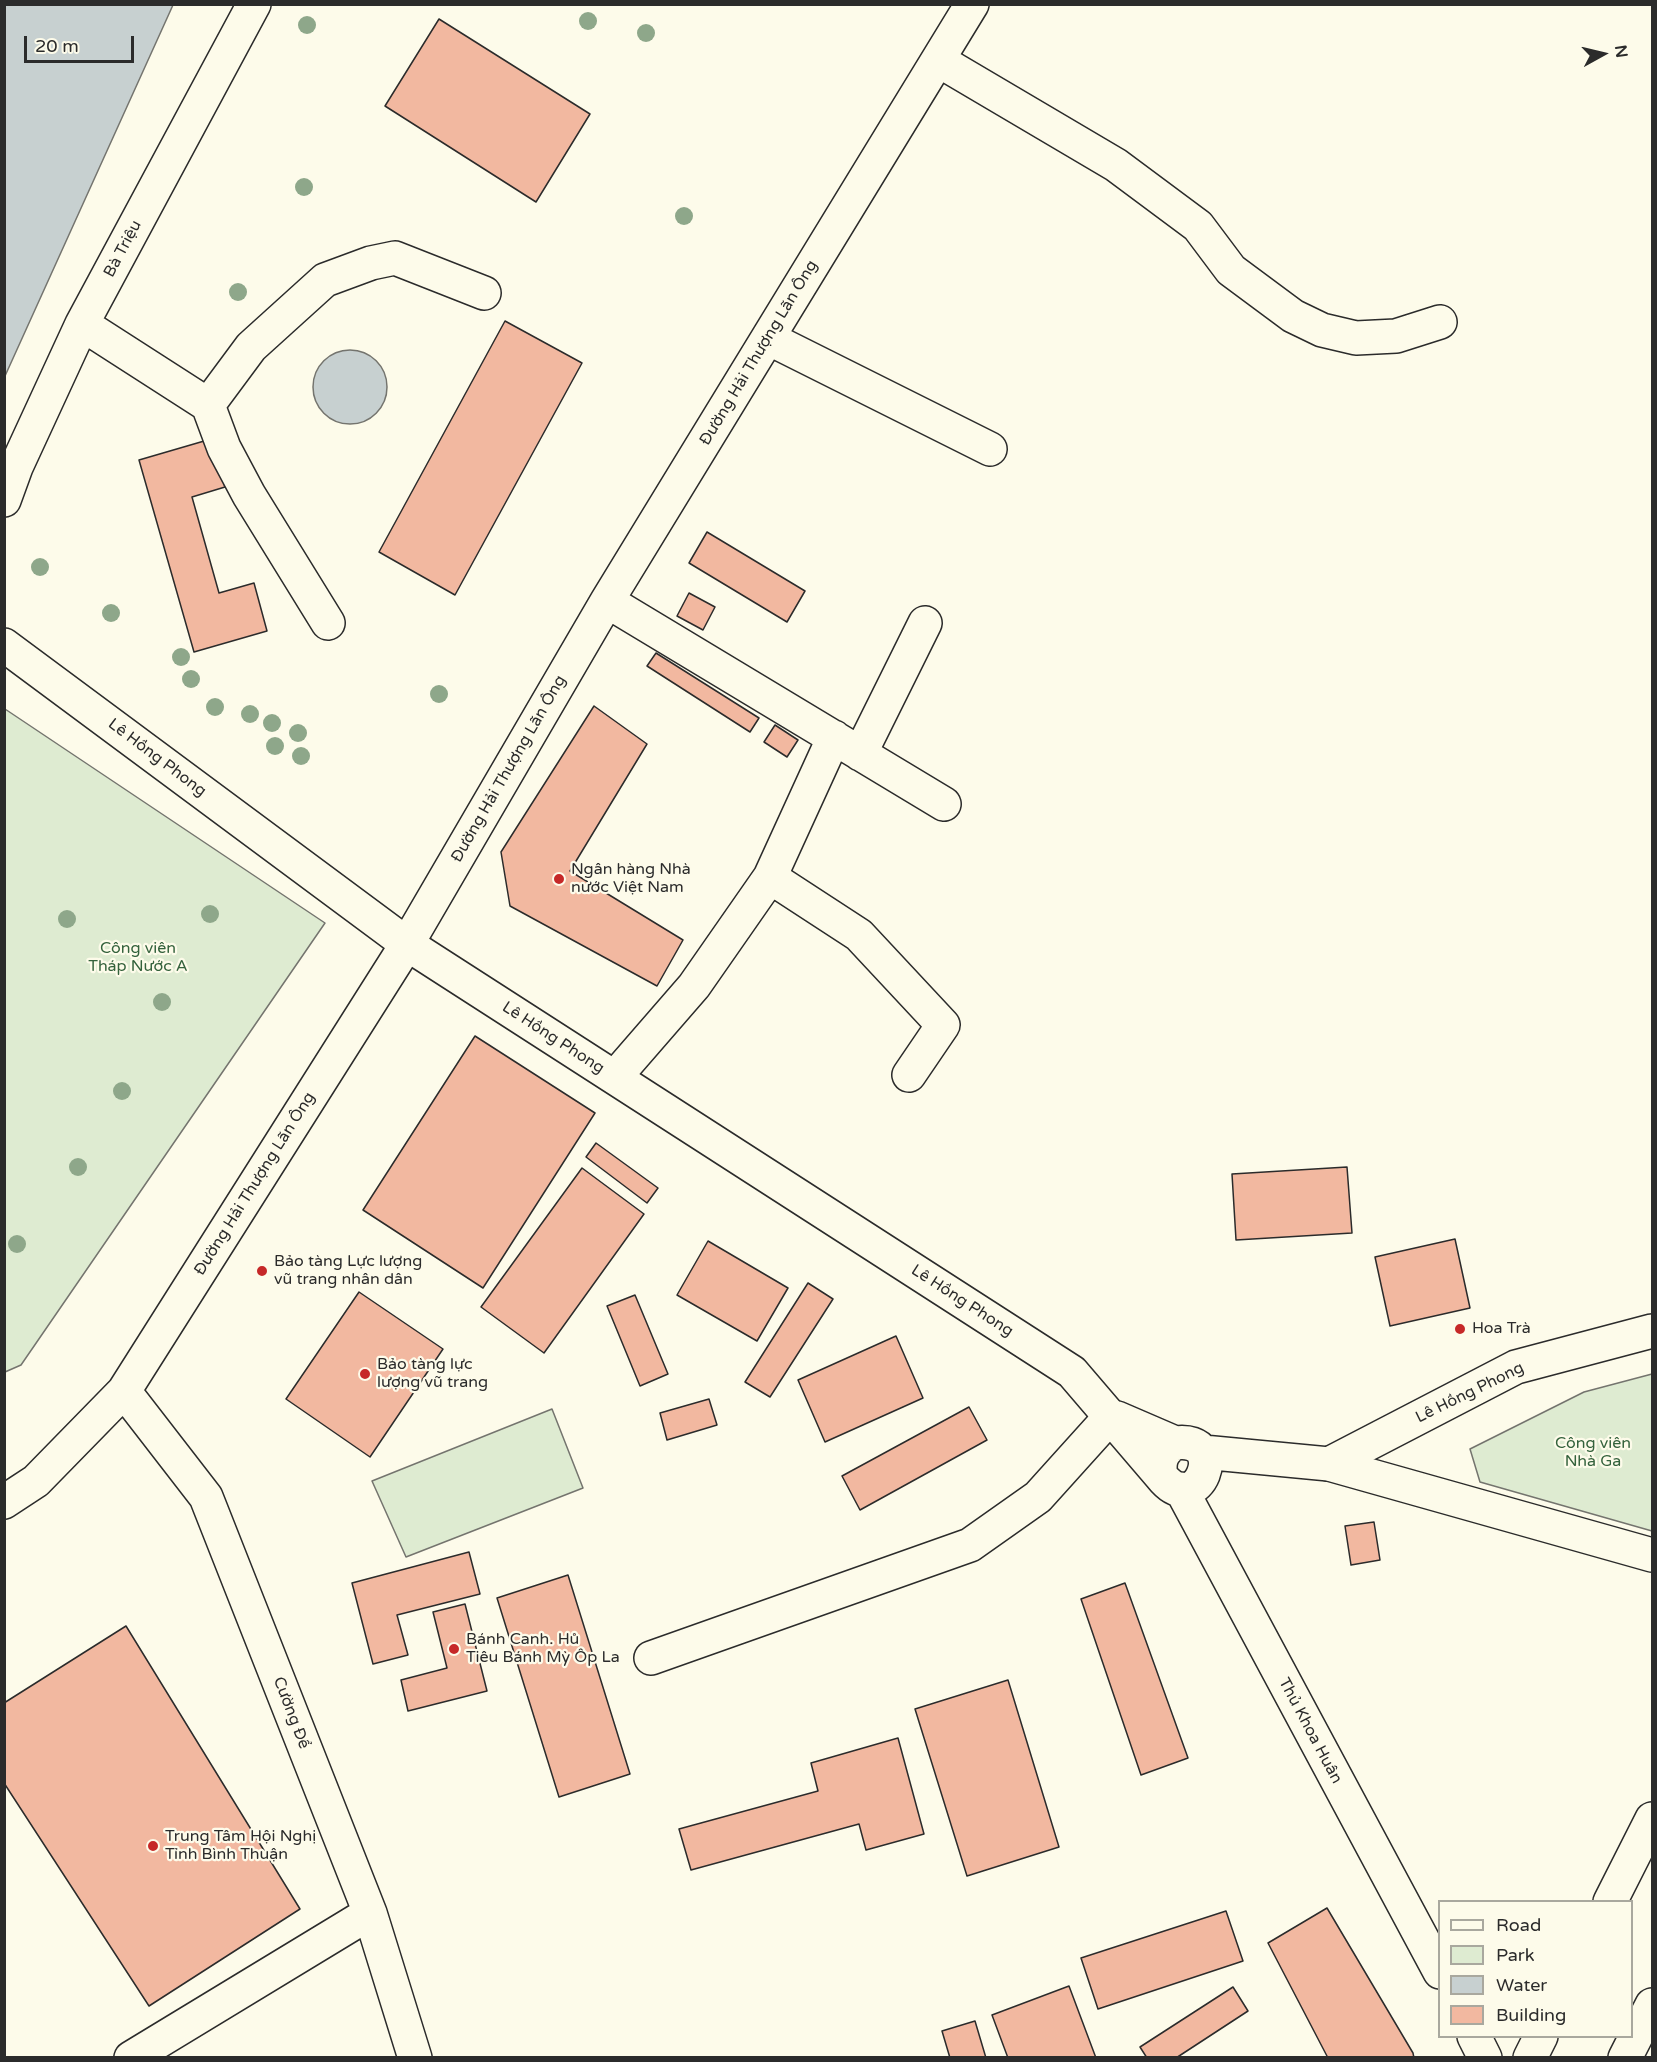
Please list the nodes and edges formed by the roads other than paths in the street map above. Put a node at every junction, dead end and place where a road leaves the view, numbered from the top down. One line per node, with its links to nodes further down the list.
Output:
1 (254, 4): 6 (street, Bà Triệu)
2 (972, 4): 3 (street, Đường Hải Thượng Lãn Ông)
3 (938, 60): 5 (street); 7 (street, Đường Hải Thượng Lãn Ông)
4 (484, 293): 8 (street)
5 (1440, 322)
6 (82, 324): 8 (street); 10 (street, Bà Triệu)
7 (768, 338): 9 (street); 11 (street, Đường Hải Thượng Lãn Ông)
8 (208, 405): 12 (street)
9 (990, 449)
10 (4, 500)
11 (607, 601): 15 (street); 18 (street, Đường Hải Thượng Lãn Ông)
12 (328, 623)
13 (925, 623): 15 (street)
14 (4, 645): 18 (street, Lê Hồng Phong)
15 (847, 745): 16 (street); 17 (street)
16 (944, 804)
17 (770, 877): 19 (street); 20 (street)
18 (407, 944): 20 (street, Lê Hồng Phong); 22 (street, Đường Hải Thượng Lãn Ông)
19 (909, 1075)
20 (615, 1077): 23 (street, Lê Hồng Phong)
21 (1653, 1331): 25 (street, Lê Hồng Phong)
22 (124, 1391): 27 (street, Đường Hải Thượng Lãn Ông); 32 (street, Cường Để)
23 (1111, 1416): 24 (street, Lê Hồng Phong); 26 (street, Lê Hồng Phong); 29 (street)
24 (1189, 1448): 25 (street, Lê Hồng Phong); 26 (street); 26 (street)
25 (1329, 1464): 28 (street, Lê Hồng Phong)
26 (1171, 1483): 33 (street, Thủ Khoa Huân)
27 (4, 1502)
28 (1653, 1555)
29 (651, 1658)
30 (1653, 1819): 31 (street)
31 (1611, 1900)
32 (370, 1912): 37 (street); 38 (street, Cường Để)
33 (1438, 1968)
34 (1653, 2005): 41 (street)
35 (1475, 2038): 39 (street)
36 (1540, 2038): 40 (street)
37 (131, 2058)
38 (415, 2058)
39 (1485, 2058)
40 (1530, 2058)
41 (1625, 2058)

